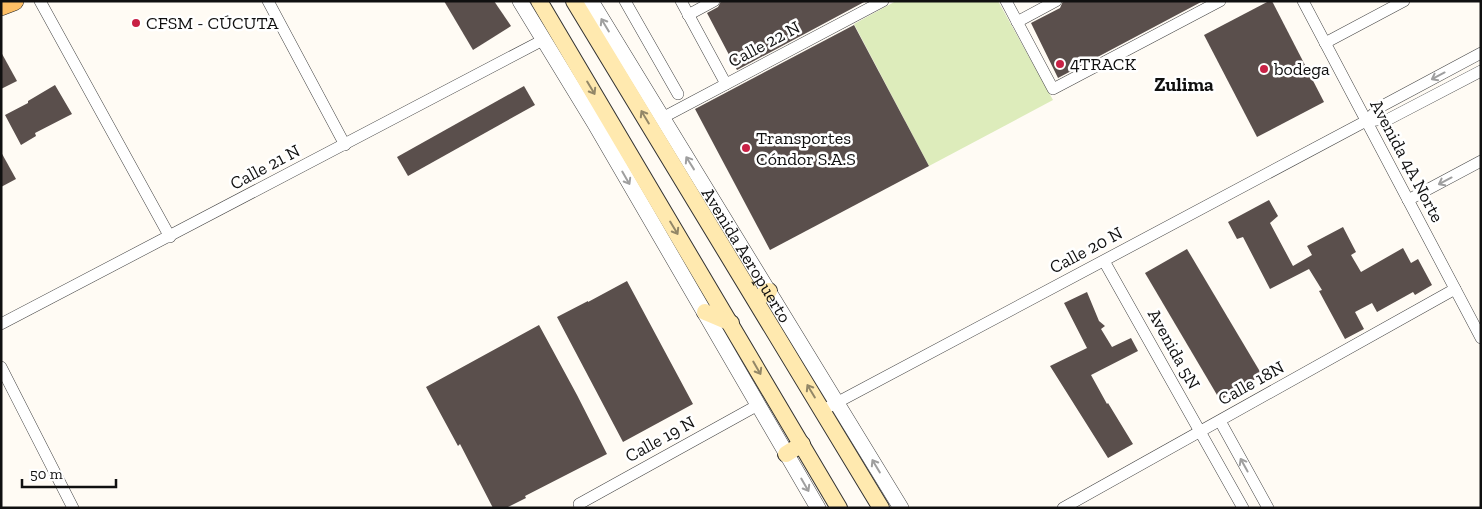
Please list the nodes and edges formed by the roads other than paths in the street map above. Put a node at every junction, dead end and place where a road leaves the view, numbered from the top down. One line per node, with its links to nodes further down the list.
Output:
1 (14, 1): 17 (main road)
2 (40, 1): 31 (street)
3 (268, 1): 28 (street)
4 (520, 1): 20 (street)
5 (539, 1): 36 (main road, one-way to 36)
6 (574, 1): 34 (main road, Avenida Aeropuerto, one-way to 6)
7 (591, 1): 26 (street, Avenida Aeropuerto, one-way to 7)
8 (625, 1): 25 (street)
9 (681, 1): 18 (street)
10 (714, 1): 18 (street)
11 (882, 1): 24 (street, Calle 22 N)
12 (1006, 1): 19 (street)
13 (1056, 1): 19 (street)
14 (1220, 1): 19 (street)
15 (1303, 1): 21 (street, Avenida 4A Norte)
16 (1404, 1): 21 (street)
17 (1, 6)
18 (688, 15): 24 (street)
19 (1017, 22)
20 (543, 40): 28 (street, Calle 21 N); 35 (street, one-way to 35)
21 (1325, 44): 27 (street, Avenida 4A Norte)
22 (1481, 53): 27 (street, Calle 20 N, one-way to 27)
23 (1481, 71): 27 (street, Calle 20 N)
24 (726, 84): 26 (street, Calle 22 N)
25 (678, 94)
26 (662, 118): 34 (street, Avenida Aeropuerto, one-way to 26)
27 (1366, 121): 30 (street, Avenida 4A Norte); 32 (street, Calle 20 N)
28 (345, 145): 31 (street, Calle 21 N)
29 (1481, 161): 30 (street, one-way to 30)
30 (1408, 200): 33 (street, Avenida 4A Norte)
31 (170, 237): 37 (street, Calle 21 N)
32 (1104, 261): 40 (street, Calle 20 N); 44 (street, Avenida 5N)
33 (1455, 289): 38 (street, Avenida 4A Norte); 43 (street, Calle 18N)
34 (762, 296): 40 (street, Avenida Aeropuerto); 42 (main road, Avenida Aeropuerto, one-way to 34)
35 (705, 312): 36 (main road); 41 (street)
36 (731, 323): 45 (main road, one-way to 45)
37 (1, 324)
38 (1481, 338)
39 (1, 367): 48 (street)
40 (838, 402): 42 (street, Calle 20 N); 52 (street, Avenida Aeropuerto, one-way to 40)
41 (758, 405): 46 (street); 47 (street, Calle 19 N)
42 (823, 410): 51 (main road, Avenida Aeropuerto)
43 (1220, 421): 44 (street, Calle 18N); 55 (street, one-way to 43)
44 (1200, 431): 53 (street, Calle 18N); 54 (street, Avenida 5N)
45 (802, 444): 46 (main road); 50 (main road)
46 (786, 454): 49 (street, one-way to 49)
47 (578, 504)
48 (73, 508)
49 (818, 508)
50 (840, 508)
51 (881, 508)
52 (901, 508)
53 (1063, 508)
54 (1243, 508)
55 (1268, 508)

